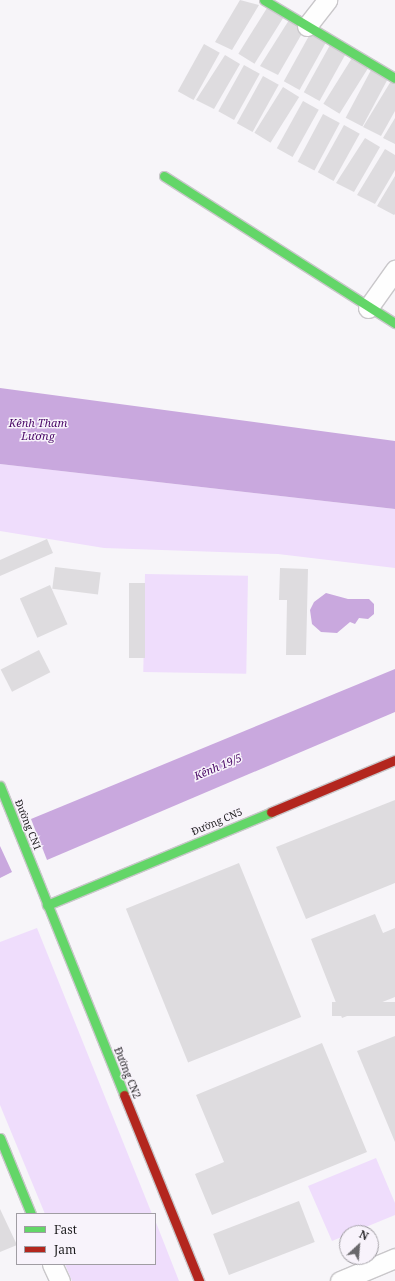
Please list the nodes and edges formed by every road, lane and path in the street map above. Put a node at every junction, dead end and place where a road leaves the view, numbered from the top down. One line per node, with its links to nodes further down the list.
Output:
1 (264, 0): 3 (street)
2 (327, 0): 3 (street)
3 (307, 26): 4 (street)
4 (395, 78)
5 (164, 176): 7 (street)
6 (395, 270): 7 (street)
7 (368, 308): 8 (street)
8 (395, 323)
9 (395, 760): 12 (street, Đường CN5)
10 (0, 786): 11 (street, Đường CN1)
11 (35, 872): 12 (street, Đường CN2)
12 (47, 905): 18 (street, Đường CN2)
13 (0, 1138): 14 (street)
14 (32, 1213)
15 (395, 1258): 19 (street)
16 (52, 1265): 17 (street)
17 (60, 1281)
18 (199, 1281)
19 (340, 1281)

